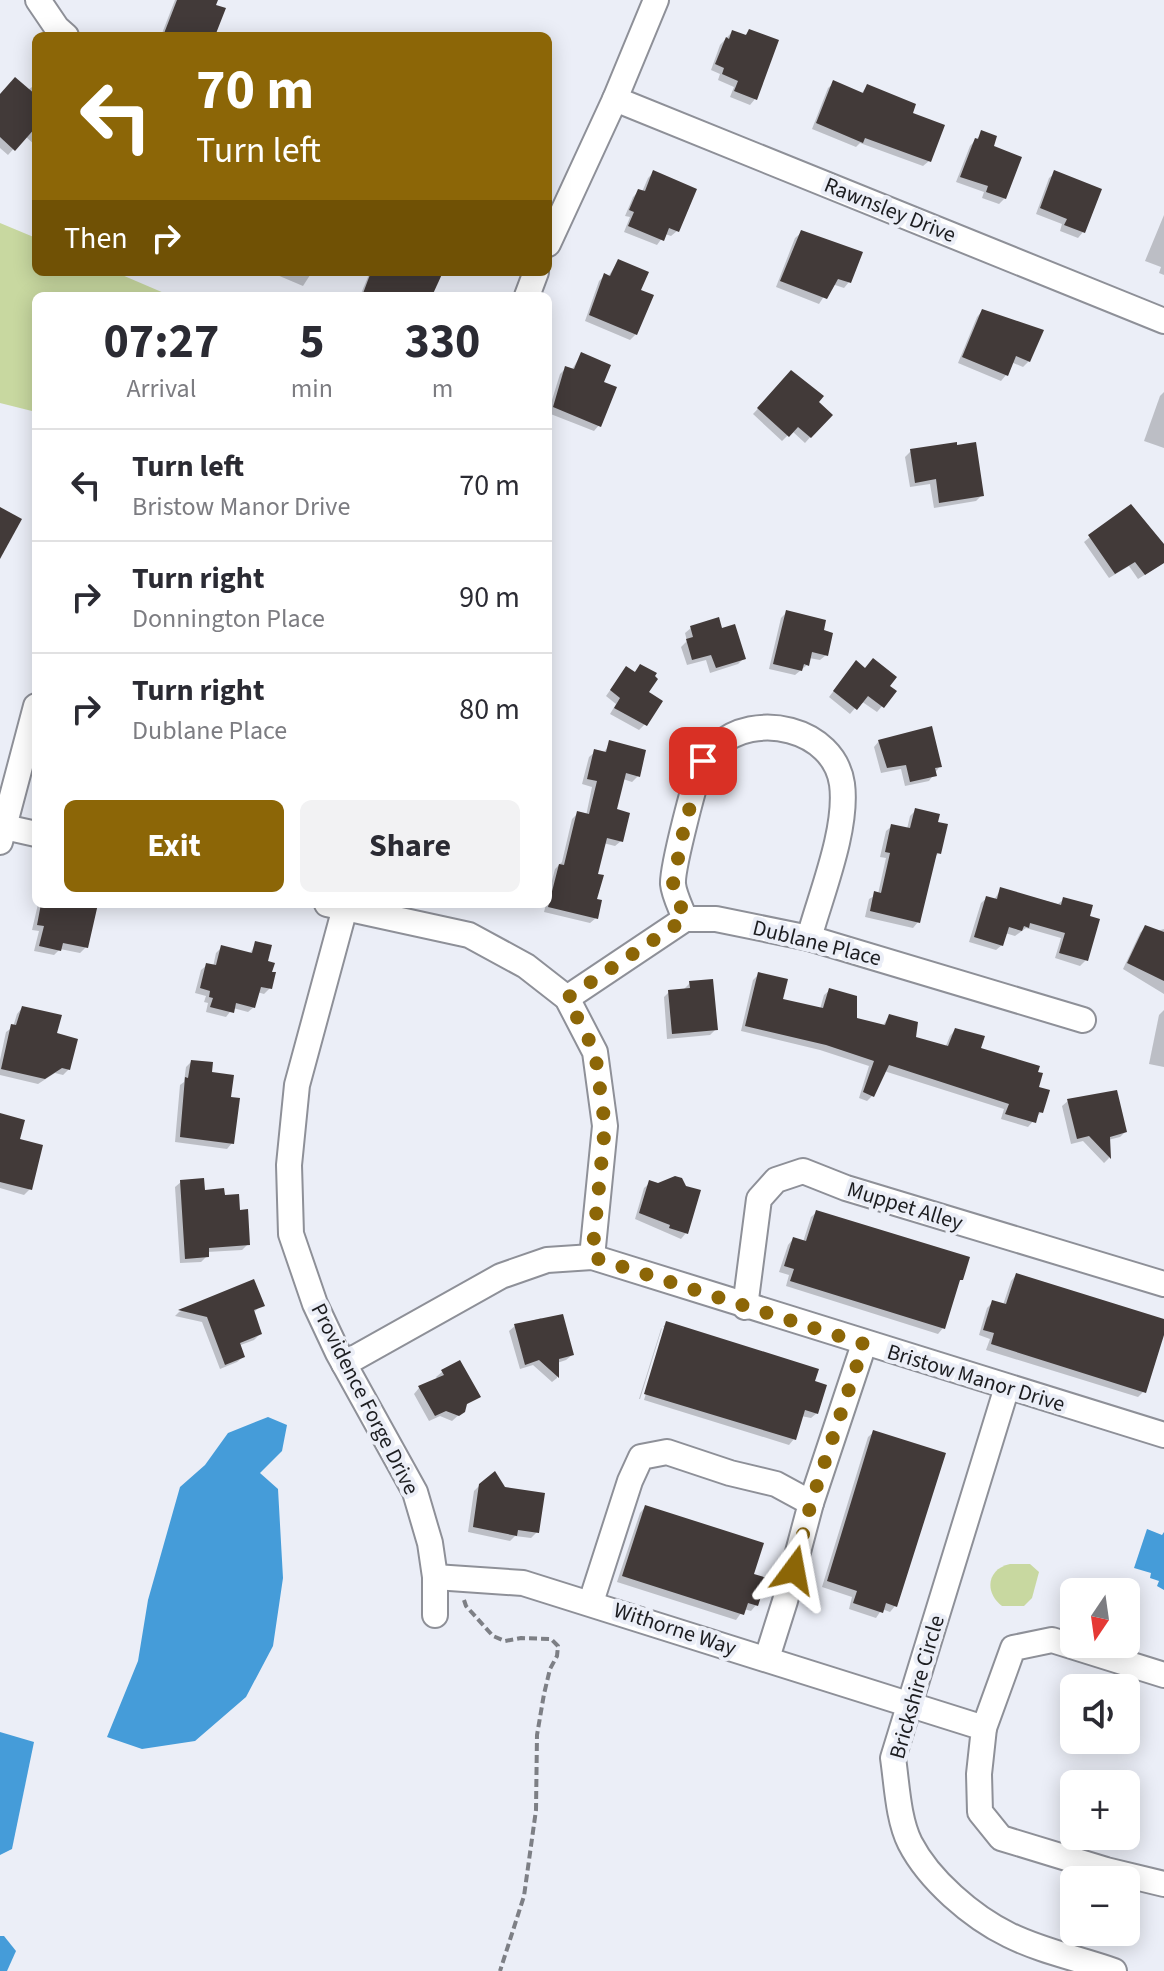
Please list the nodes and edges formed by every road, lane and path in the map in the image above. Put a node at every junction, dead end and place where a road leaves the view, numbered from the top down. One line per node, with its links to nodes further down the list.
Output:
1 (38, 0): 3 (street)
2 (656, 0): 4 (street)
3 (62, 32)
4 (615, 99): 5 (street); 6 (street, Rawnsley Drive)
5 (552, 235)
6 (1164, 321)
7 (32, 720): 8 (street)
8 (1, 831): 9 (street)
9 (32, 834)
10 (339, 908): 20 (street, Providence Forge Drive)
11 (353, 908): 14 (street)
12 (685, 919): 13 (street, Dublane Place); 13 (street); 14 (street)
13 (809, 938): 15 (street, Dublane Place)
14 (567, 998): 16 (street)
15 (1083, 1020)
16 (592, 1257): 18 (street, Bristow Manor Drive); 20 (street, Bristow Manor Drive)
17 (1164, 1284): 18 (street, Muppet Alley)
18 (745, 1307): 19 (street, Bristow Manor Drive)
19 (864, 1344): 21 (street, Bristow Manor Drive); 23 (street)
20 (344, 1364): 24 (street, Providence Forge Drive)
21 (1007, 1387): 22 (street, Bristow Manor Drive); 29 (street, Brickshire Circle)
22 (1164, 1435)
23 (811, 1503): 25 (street); 27 (street)
24 (447, 1578): 25 (street, Withorne Way); 26 (street, Providence Forge Drive); 32 (path)
25 (591, 1602): 27 (street, Withorne Way)
26 (435, 1615)
27 (767, 1658): 29 (street, Withorne Way)
28 (1164, 1675): 30 (street)
29 (909, 1705): 30 (street, Withorne Way); 33 (street, Brickshire Circle)
30 (984, 1728): 31 (street)
31 (1164, 1884)
32 (500, 1971)
33 (1114, 1971)

